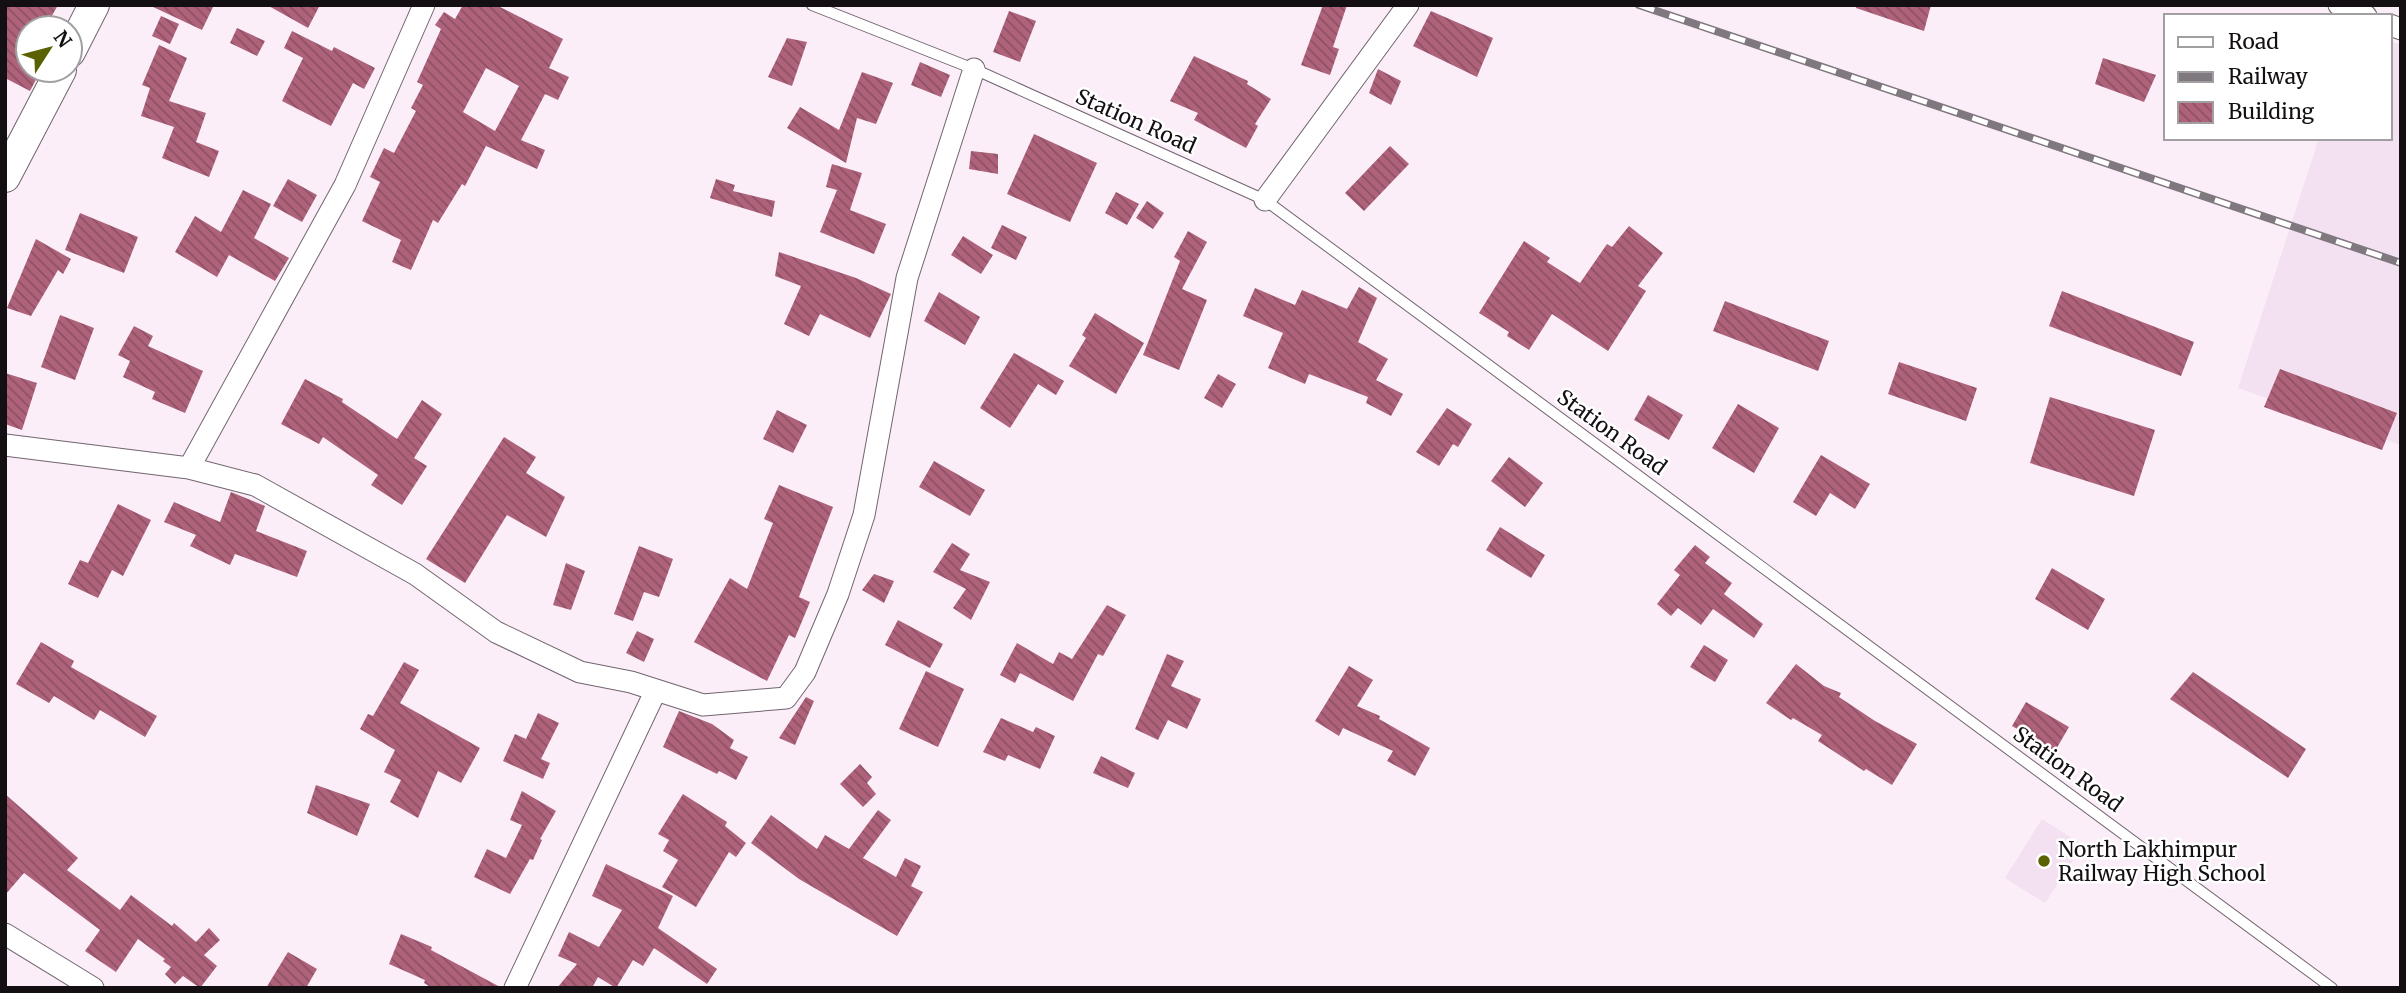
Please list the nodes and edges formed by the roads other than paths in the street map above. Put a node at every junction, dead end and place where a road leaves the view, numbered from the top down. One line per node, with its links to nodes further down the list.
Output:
1 (94, 5): 7 (street)
2 (424, 5): 13 (street)
3 (813, 5): 8 (lane, Station Road)
4 (1408, 5): 11 (street)
5 (2339, 5): 6 (street)
6 (2361, 14)
7 (84, 25)
8 (974, 69): 11 (lane, Station Road); 14 (street)
9 (54, 84): 10 (street)
10 (5, 177)
11 (1265, 200): 18 (lane, Station Road)
12 (5, 445): 13 (street)
13 (189, 468): 14 (street)
14 (656, 690): 17 (street)
15 (5, 934): 16 (street)
16 (93, 988)
17 (515, 988)
18 (2332, 988)

